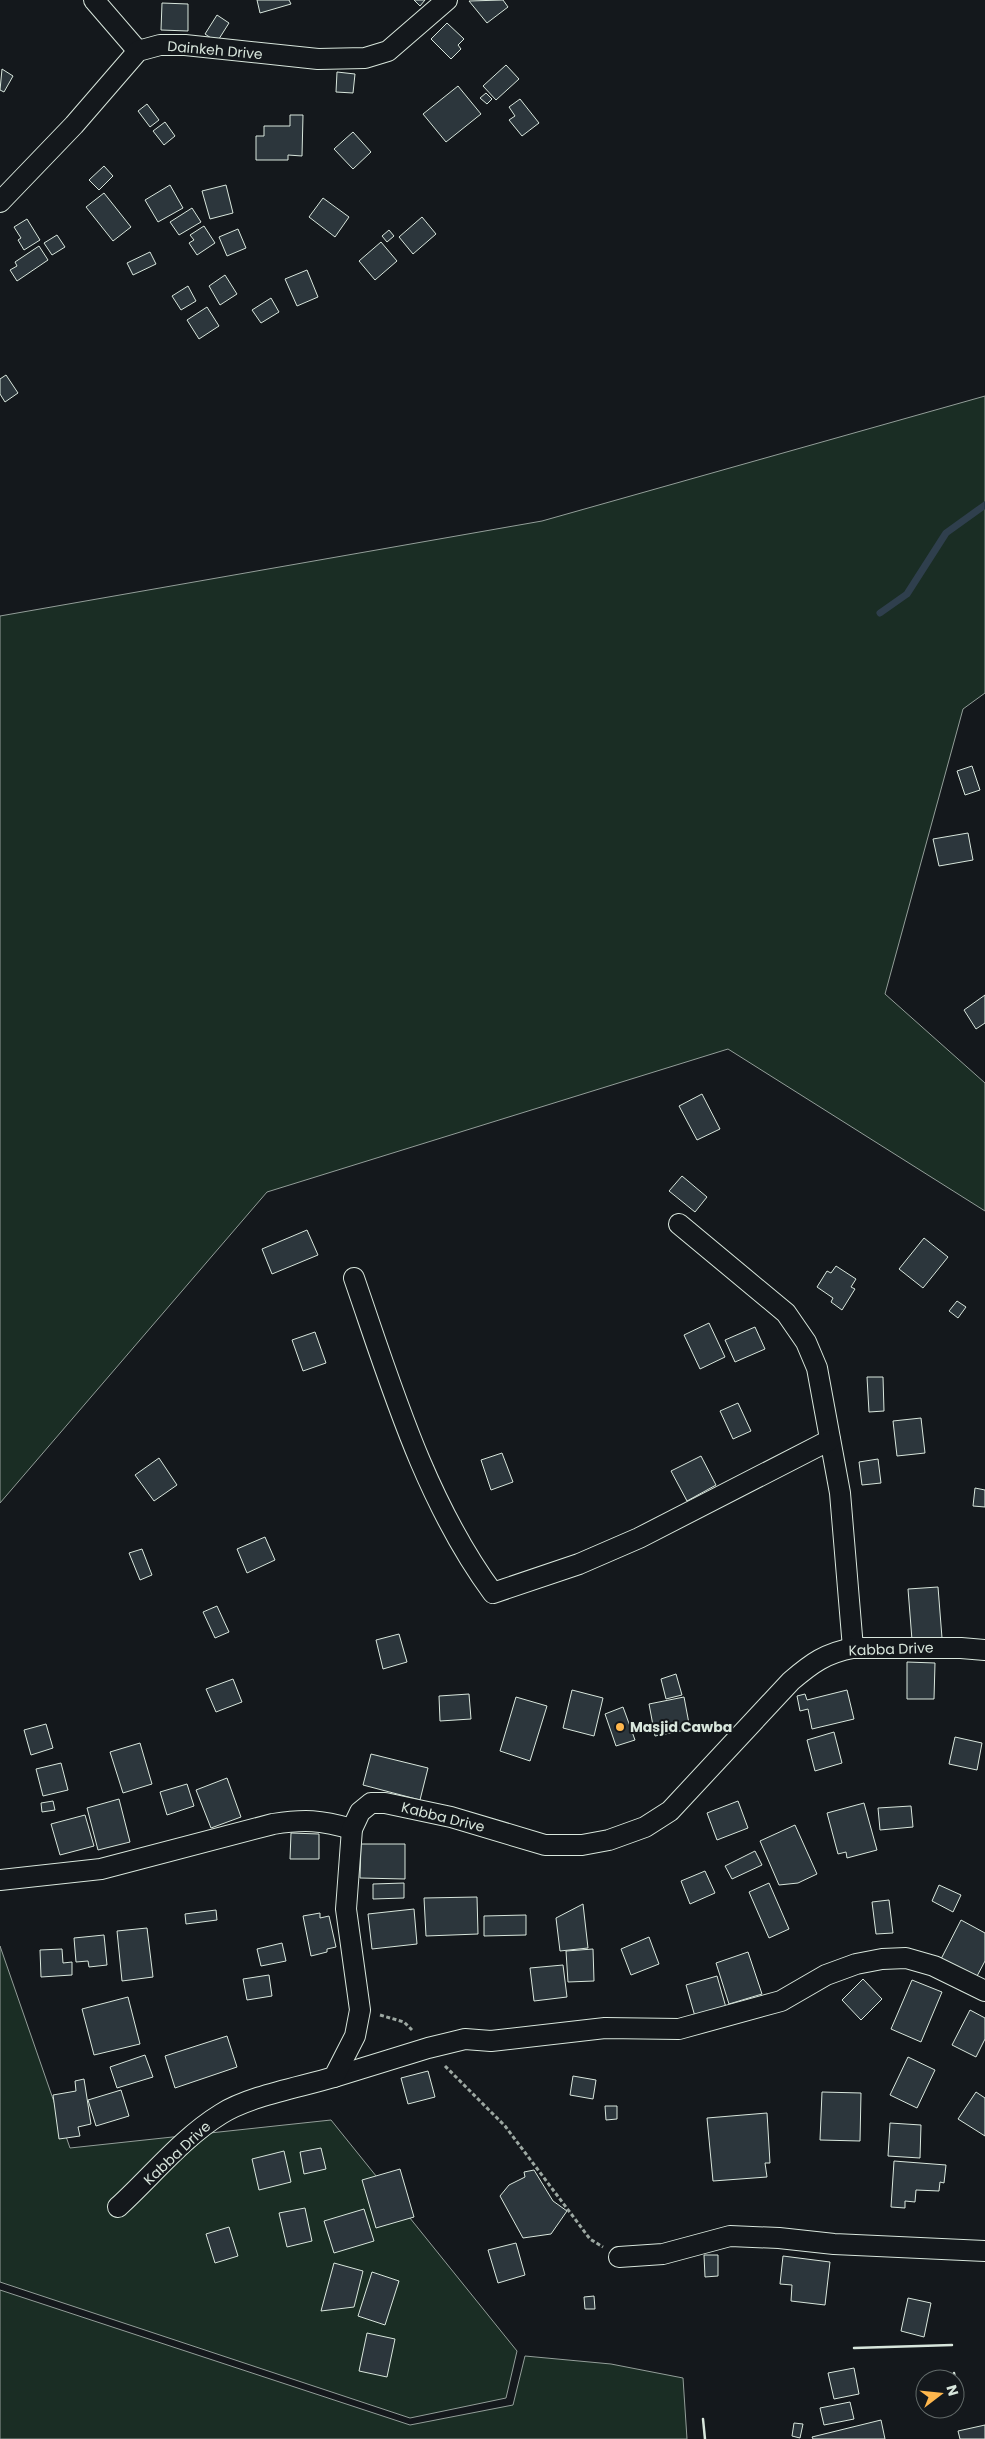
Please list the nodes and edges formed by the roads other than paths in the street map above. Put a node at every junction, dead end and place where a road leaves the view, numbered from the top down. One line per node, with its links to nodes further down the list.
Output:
1 (94, 0): 3 (street)
2 (447, 0): 3 (street, Dainkeh Drive)
3 (138, 51): 4 (street)
4 (0, 202)
5 (678, 1224): 7 (street)
6 (354, 1278): 7 (street)
7 (830, 1440): 8 (street)
8 (853, 1648): 9 (street, Kabba Drive); 10 (street, Kabba Drive)
9 (985, 1650)
10 (352, 1829): 11 (street); 13 (street, Kabba Drive)
11 (0, 1880)
12 (985, 1992): 13 (street)
13 (334, 2077): 14 (street, Kabba Drive)
14 (118, 2207)
15 (985, 2251): 16 (street)
16 (619, 2257)

